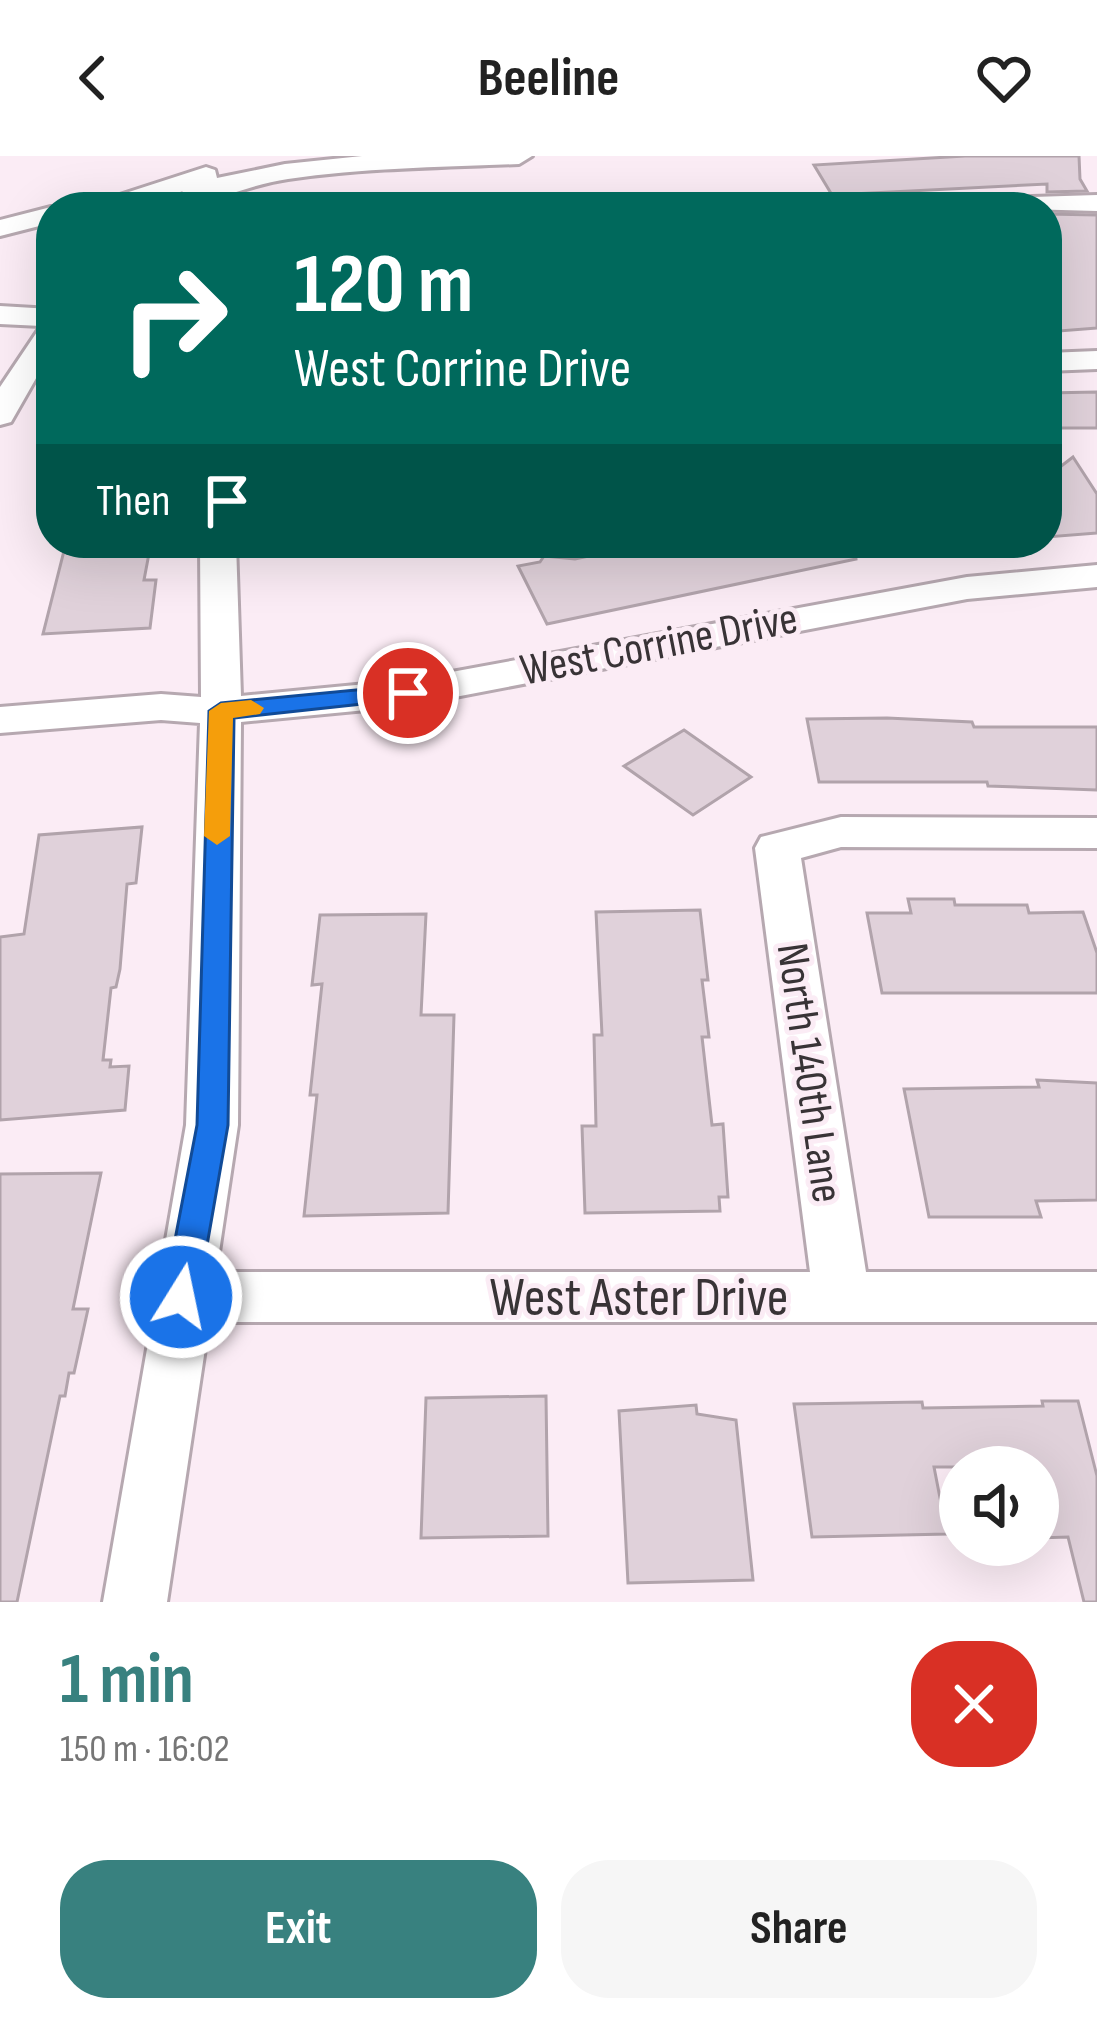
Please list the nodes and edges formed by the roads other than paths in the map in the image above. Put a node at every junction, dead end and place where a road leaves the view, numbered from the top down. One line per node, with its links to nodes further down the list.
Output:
1 (519, 156): 2 (street)
2 (307, 160): 3 (street); 4 (street)
3 (154, 192)
4 (201, 192)
5 (1097, 203): 6 (street)
6 (1062, 204)
7 (36, 219): 8 (street)
8 (0, 228)
9 (2, 315): 10 (street); 11 (street)
10 (36, 317)
11 (0, 350)
12 (36, 352): 15 (street)
13 (1097, 360): 14 (street)
14 (1062, 361)
15 (0, 415)
16 (218, 558): 18 (street)
17 (1097, 576): 18 (street, West Corrine Drive)
18 (221, 711): 19 (street, West Corrine Drive); 20 (street, West Corrine Drive); 22 (street)
19 (0, 720)
20 (0, 748)
21 (1097, 832): 23 (street, North 140th Lane)
22 (181, 1297): 23 (street, West Aster Drive); 25 (street)
23 (842, 1297): 24 (street, West Aster Drive)
24 (1097, 1298)
25 (134, 1602)

